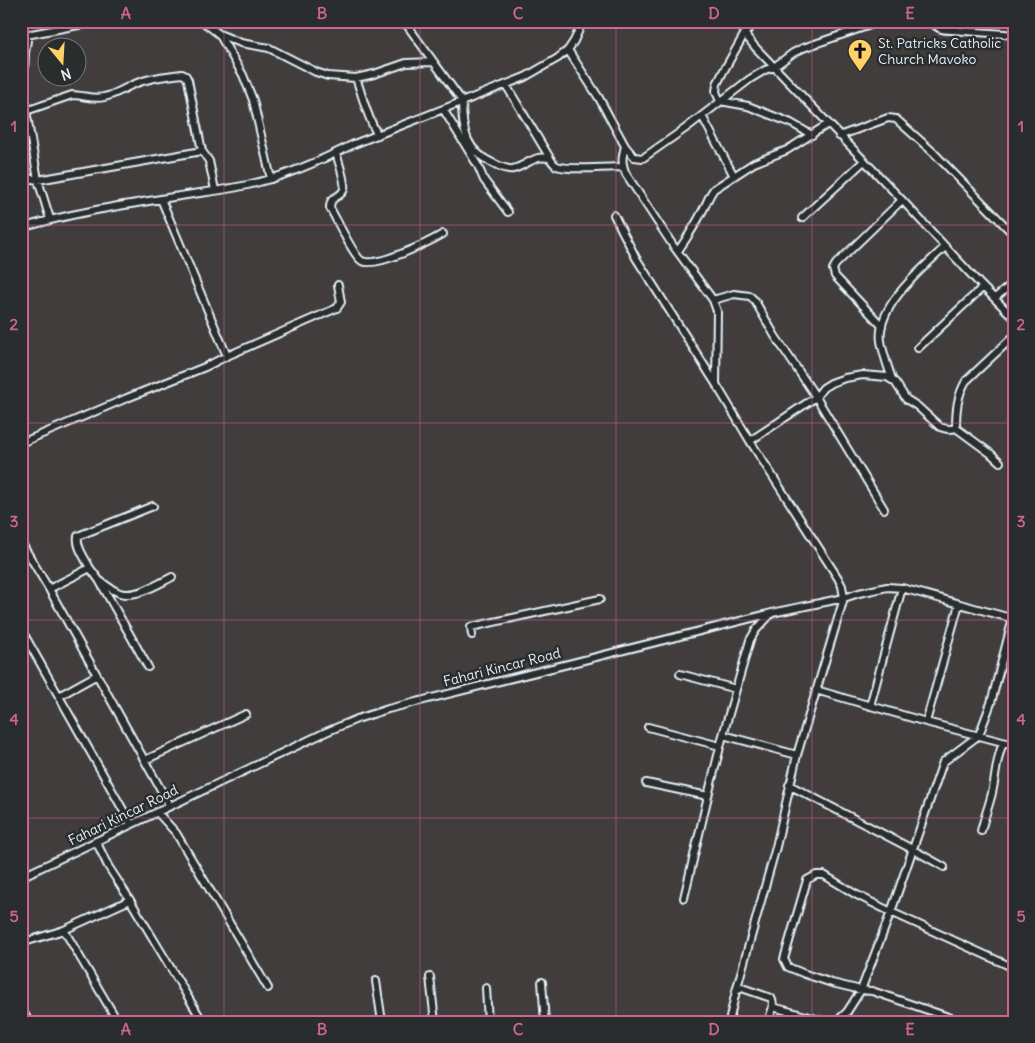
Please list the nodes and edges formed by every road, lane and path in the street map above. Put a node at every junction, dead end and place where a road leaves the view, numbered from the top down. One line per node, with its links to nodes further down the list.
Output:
1 (102, 21): 13 (street)
2 (202, 21): 12 (street)
3 (404, 21): 16 (street)
4 (583, 21): 15 (street)
5 (739, 21): 11 (street)
6 (756, 21): 11 (street)
7 (882, 21): 17 (street)
8 (932, 21): 10 (street)
9 (962, 21): 10 (street)
10 (952, 30): 14 (street)
11 (745, 33): 17 (street); 20 (street)
12 (219, 34): 18 (street); 37 (street)
13 (25, 35): 23 (street)
14 (1014, 35)
15 (568, 50): 19 (street); 29 (street)
16 (433, 62): 18 (street); 21 (street)
17 (774, 66): 20 (street); 25 (street)
18 (356, 78): 26 (street)
19 (506, 85): 21 (street); 32 (street)
20 (720, 101): 24 (street); 27 (street)
21 (462, 102): 22 (street); 32 (street)
22 (443, 109): 26 (street); 42 (street)
23 (23, 111): 30 (street); 38 (street)
24 (702, 116): 29 (street); 35 (street)
25 (828, 124): 27 (street); 28 (street)
26 (378, 135): 31 (street)
27 (812, 135): 35 (street)
28 (839, 136): 33 (street); 48 (street)
29 (625, 146): 34 (street)
30 (202, 151): 38 (street); 39 (street)
31 (336, 153): 37 (street); 47 (street)
32 (550, 158): 34 (street)
33 (864, 161): 41 (street); 44 (street)
34 (622, 167): 50 (street)
35 (734, 176): 50 (street)
36 (21, 177): 38 (street)
37 (271, 179): 39 (street)
38 (38, 180): 45 (street)
39 (215, 190): 40 (street)
40 (161, 199): 45 (street); 60 (street)
41 (902, 200): 49 (street); 57 (street)
42 (508, 212)
43 (614, 215): 62 (street)
44 (802, 218)
45 (50, 220): 46 (street)
46 (21, 228)
47 (443, 234)
48 (1014, 235)
49 (945, 247): 53 (street); 57 (street)
50 (678, 251): 55 (street)
51 (1014, 282): 54 (street)
52 (338, 285): 60 (street)
53 (983, 287): 54 (street); 59 (street)
54 (995, 298): 56 (street)
55 (713, 300): 62 (street); 63 (street)
56 (1014, 318)
57 (882, 326): 61 (street)
58 (1014, 336): 64 (street)
59 (918, 348)
60 (227, 356): 66 (street)
61 (892, 379): 63 (street); 64 (street)
62 (716, 384): 65 (street)
63 (816, 398): 65 (street); 69 (street)
64 (956, 428): 67 (street)
65 (750, 441): 76 (street)
66 (21, 443)
67 (1000, 462)
68 (152, 506): 71 (street)
69 (884, 509)
70 (21, 542): 75 (street)
71 (90, 568): 73 (street); 75 (street)
72 (172, 577): 73 (street)
73 (99, 580): 83 (street)
74 (902, 588): 76 (street, Fahari Kincar Road); 78 (street, Fahari Kincar Road); 89 (street)
75 (50, 589): 85 (street)
76 (844, 598): 79 (street, Fahari Kincar Road); 87 (street)
77 (600, 599): 82 (street)
78 (958, 604): 80 (street, Fahari Kincar Road); 91 (street)
79 (772, 613): 86 (street); 103 (street, Fahari Kincar Road)
80 (1013, 618): 94 (street)
81 (21, 629): 88 (street)
82 (472, 635)
83 (148, 667)
84 (680, 674): 86 (street)
85 (97, 675): 88 (street); 99 (street)
86 (736, 689): 93 (street)
87 (816, 690): 89 (street); 98 (street)
88 (59, 696): 105 (street)
89 (870, 706): 91 (street)
90 (246, 714): 99 (street)
91 (926, 722): 94 (street)
92 (648, 727): 97 (street)
93 (723, 735): 97 (street); 98 (street)
94 (979, 735): 95 (street); 108 (street)
95 (1003, 743): 96 (street); 106 (street)
96 (1014, 745)
97 (720, 746): 102 (street)
98 (797, 755): 101 (street)
99 (145, 760): 103 (street)
100 (646, 783): 102 (street)
101 (790, 785): 108 (street); 123 (street)
102 (708, 796): 111 (street)
103 (170, 806): 104 (street, Fahari Kincar Road)
104 (157, 812): 105 (street, Fahari Kincar Road); 120 (street)
105 (131, 824): 107 (street, Fahari Kincar Road)
106 (980, 831)
107 (96, 841): 110 (street, Fahari Kincar Road); 112 (street)
108 (912, 849): 109 (street); 113 (street)
109 (944, 867)
110 (21, 877)
111 (684, 898)
112 (130, 900): 114 (street); 128 (street)
113 (891, 912): 116 (street); 122 (street); 122 (street)
114 (64, 930): 115 (street); 127 (street)
115 (21, 943)
116 (1014, 968)
117 (430, 977): 130 (street)
118 (376, 981): 129 (street)
119 (542, 982): 132 (street)
120 (268, 988)
121 (486, 988): 131 (street)
122 (861, 990): 136 (street); 137 (street)
123 (736, 991): 124 (street); 133 (street)
124 (772, 1007): 134 (street); 135 (street)
125 (21, 1008): 126 (street)
126 (29, 1022)
127 (118, 1022)
128 (203, 1022)
129 (382, 1022)
130 (435, 1022)
131 (488, 1022)
132 (545, 1022)
133 (729, 1022)
134 (768, 1022)
135 (827, 1022)
136 (836, 1022)
137 (963, 1022)

